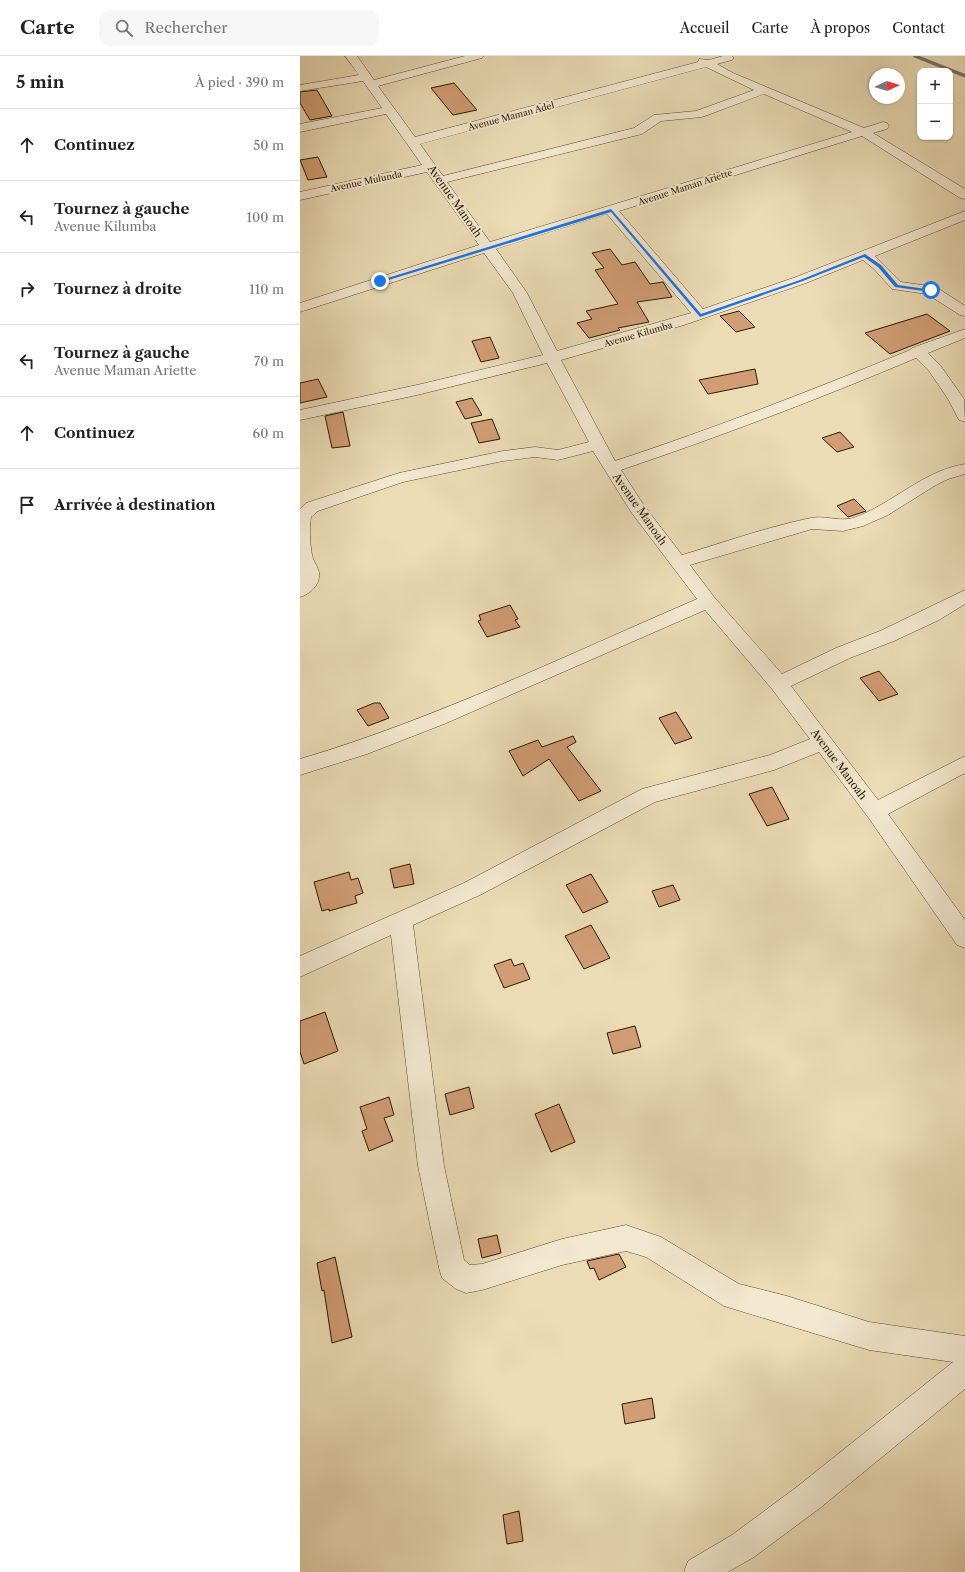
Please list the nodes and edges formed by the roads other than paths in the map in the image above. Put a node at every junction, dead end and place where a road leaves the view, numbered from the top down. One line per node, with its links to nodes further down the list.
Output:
1 (351, 56): 6 (street, Avenue Manoah)
2 (478, 56): 6 (street)
3 (693, 56): 5 (street)
4 (728, 58): 5 (street, Avenue Maman Adel)
5 (708, 64): 8 (street); 13 (street, Avenue Maman Adel)
6 (369, 80): 7 (street); 9 (street, Avenue Manoah)
7 (300, 88)
8 (765, 90): 12 (street); 14 (street, Avenue Mulunda)
9 (389, 110): 11 (street); 13 (street, Avenue Manoah)
10 (882, 126): 12 (street, Avenue Maman Ariette)
11 (300, 128)
12 (863, 132): 15 (street); 17 (street, Avenue Maman Ariette)
13 (412, 142): 14 (street, Avenue Manoah)
14 (436, 173): 16 (street, Avenue Mulunda); 19 (street, Avenue Manoah)
15 (965, 195)
16 (300, 196)
17 (611, 210): 19 (street, Avenue Maman Ariette); 23 (street)
18 (965, 215): 20 (street, Avenue Kilumba)
19 (488, 248): 21 (street, Avenue Maman Ariette); 26 (street, Avenue Manoah)
20 (865, 256): 22 (street); 23 (street, Avenue Kilumba)
21 (300, 308)
22 (965, 312)
23 (700, 315): 26 (street, Avenue Kilumba)
24 (965, 333): 25 (street)
25 (917, 351): 28 (street); 30 (street)
26 (553, 357): 27 (street, Avenue Kilumba); 29 (street, Avenue Manoah)
27 (300, 415)
28 (965, 417)
29 (598, 445): 30 (street, Avenue Manoah); 33 (street)
30 (611, 468): 32 (street, Avenue Manoah)
31 (965, 469): 32 (street)
32 (678, 562): 35 (street, Avenue Manoah)
33 (300, 591)
34 (965, 596): 36 (street)
35 (708, 601): 36 (street, Avenue Manoah); 39 (street)
36 (779, 684): 37 (street, Avenue Manoah)
37 (823, 742): 40 (street, Avenue Manoah); 41 (street)
38 (965, 764): 40 (street)
39 (300, 767)
40 (874, 811): 42 (street, Avenue Manoah)
41 (401, 920): 43 (street); 44 (street)
42 (965, 938)
43 (300, 967)
44 (965, 1350)
45 (965, 1371): 46 (street)
46 (699, 1572)

